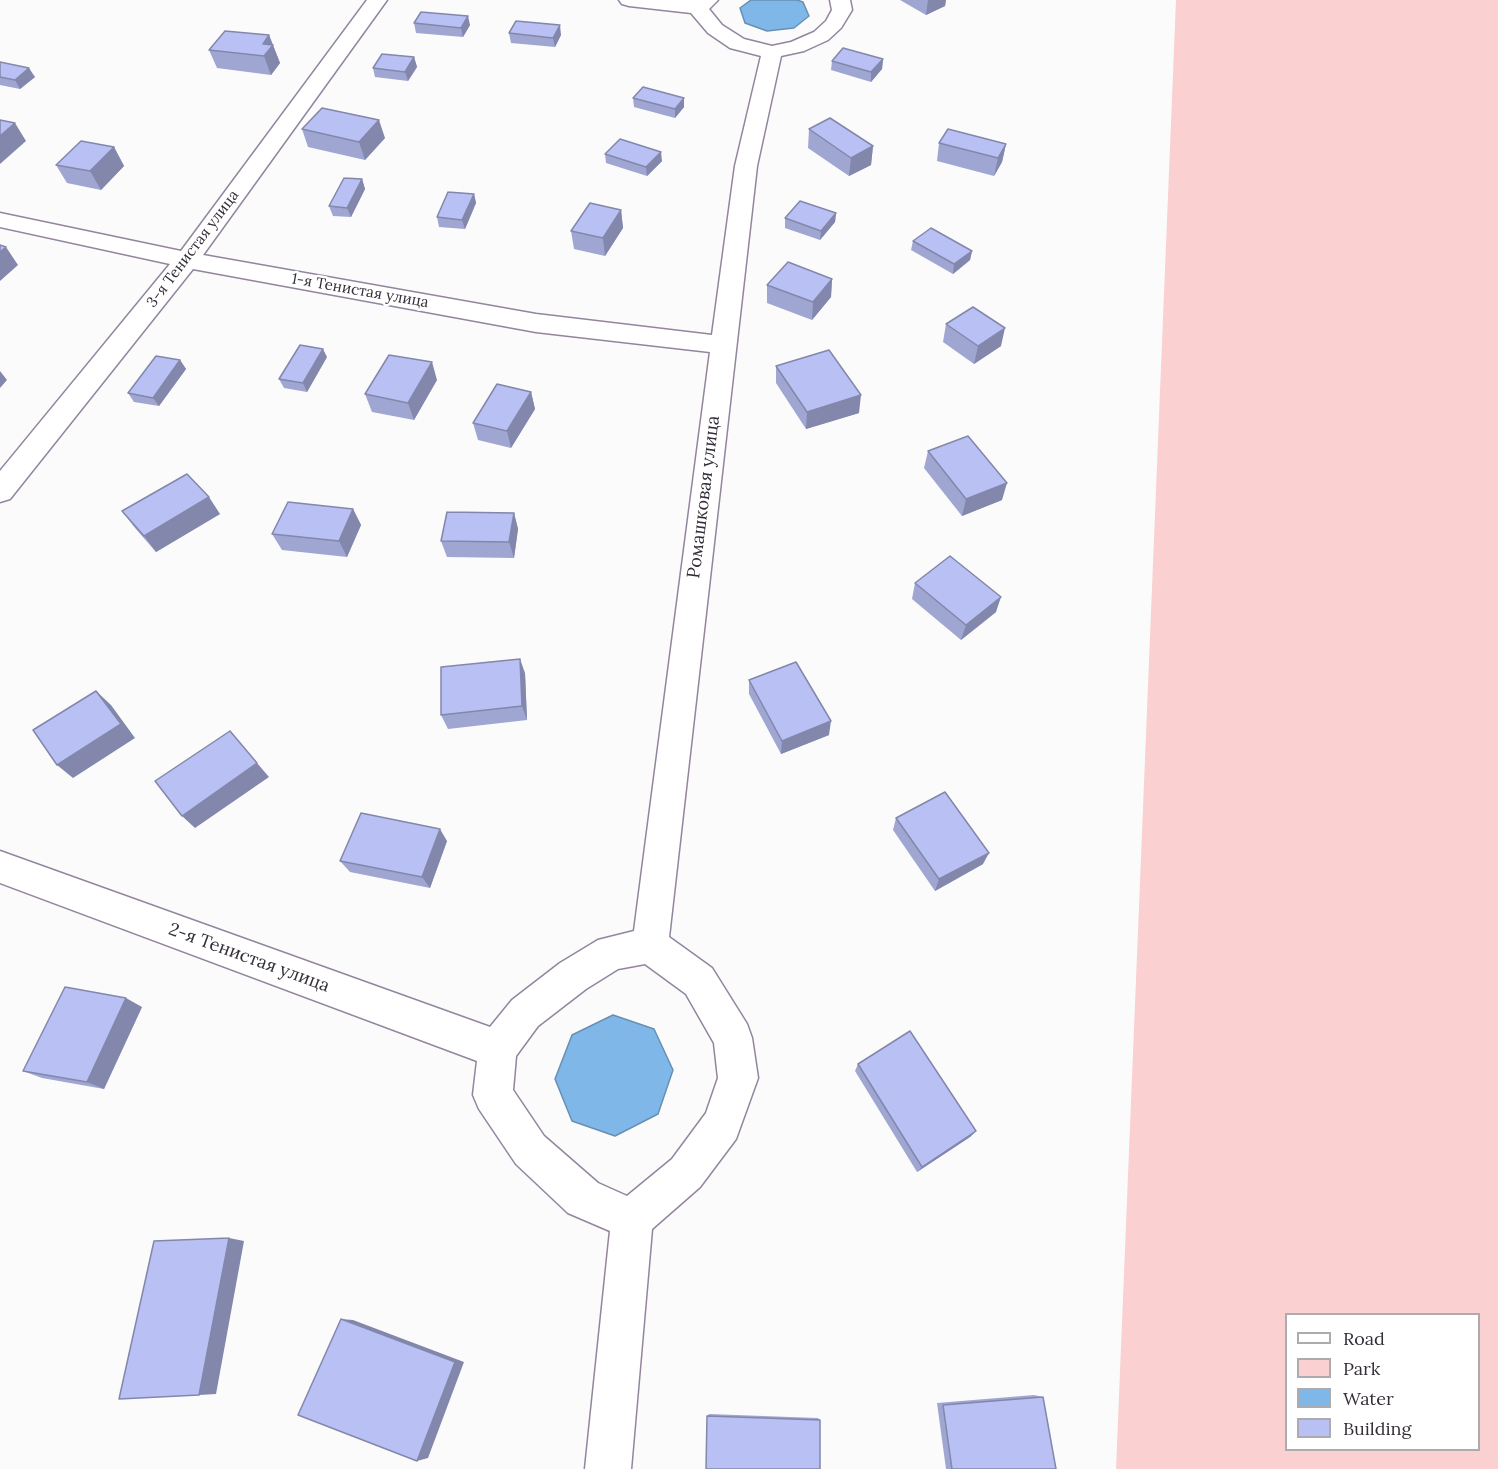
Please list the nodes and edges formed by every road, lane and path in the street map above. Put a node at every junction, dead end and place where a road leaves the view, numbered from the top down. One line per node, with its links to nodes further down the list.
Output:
1 (377, 0): 7 (street, 3-я Тенистая улица)
2 (629, 0): 4 (street)
3 (840, 0): 5 (street)
4 (702, 4): 5 (street)
5 (772, 52): 8 (street, Ромашковая улица)
6 (0, 220): 7 (street, 1-я Тенистая улица)
7 (187, 260): 8 (street, 1-я Тенистая улица); 9 (street, 3-я Тенистая улица)
8 (723, 345): 11 (street, Ромашковая улица)
9 (0, 491)
10 (0, 867): 12 (street, 2-я Тенистая улица)
11 (650, 945): 12 (street); 13 (street)
12 (497, 1049): 13 (street)
13 (632, 1219): 14 (street)
14 (608, 1469)

